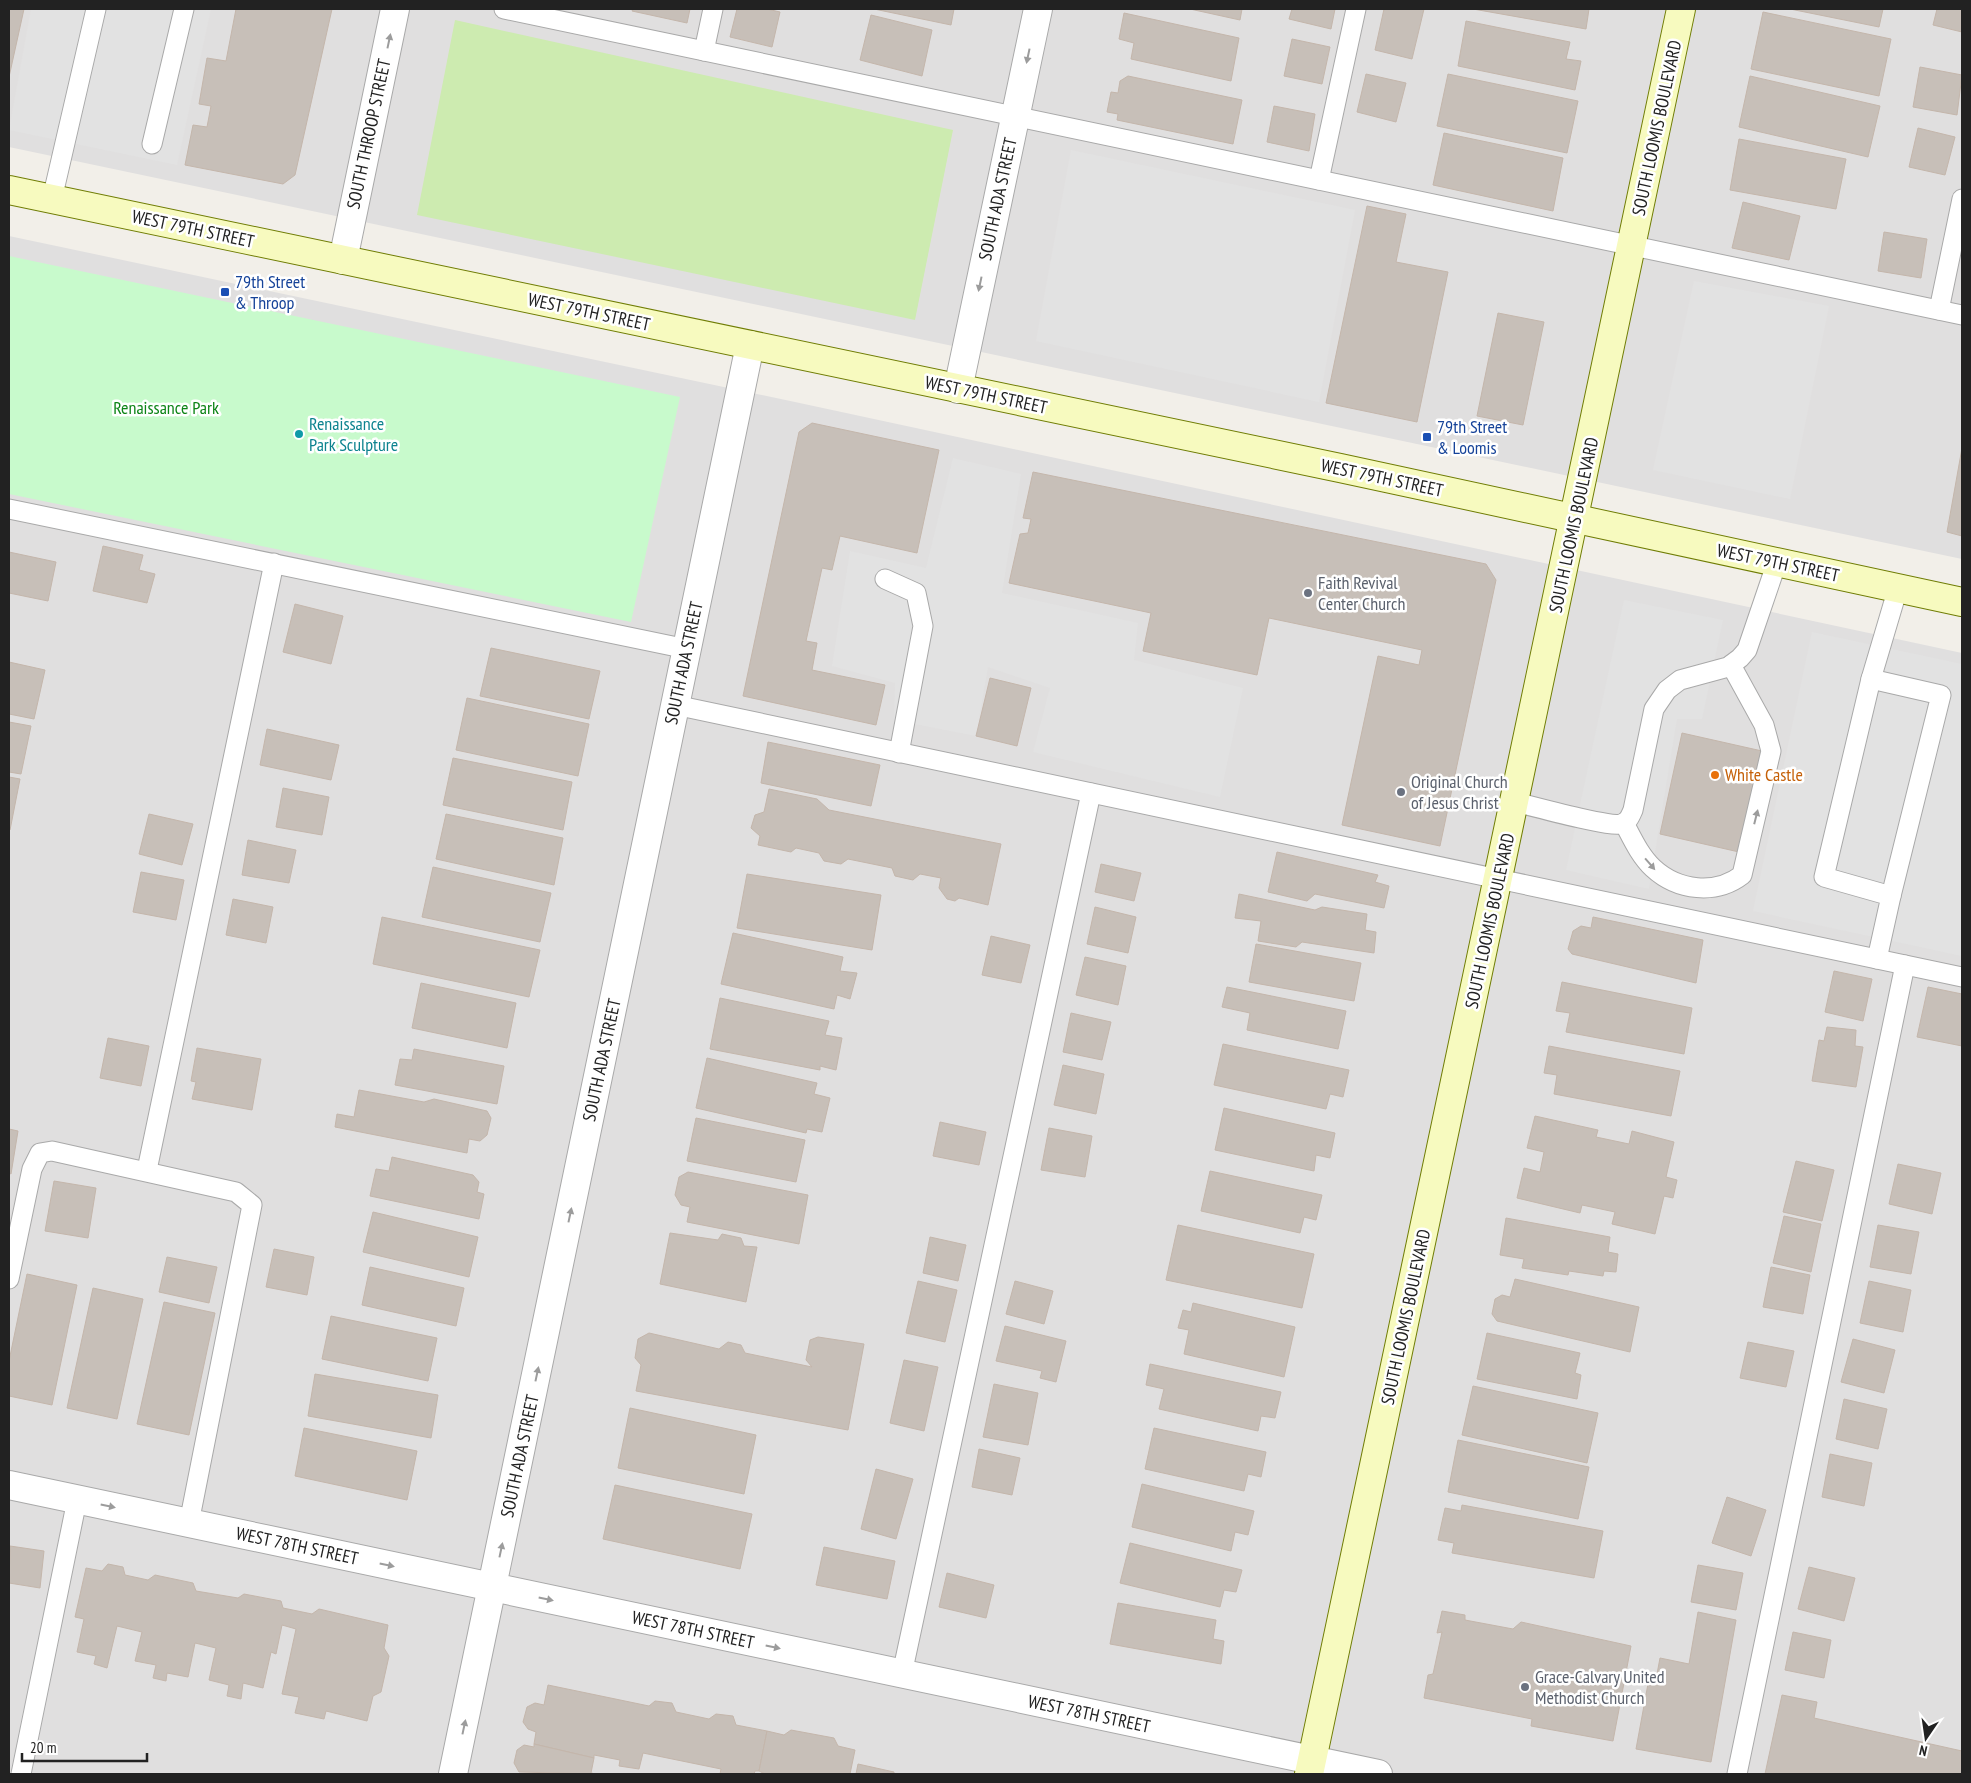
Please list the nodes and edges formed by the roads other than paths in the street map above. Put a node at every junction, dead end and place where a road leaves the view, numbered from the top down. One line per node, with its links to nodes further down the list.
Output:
1 (96, 9): 15 (lane)
2 (184, 9): 11 (lane)
3 (396, 9): 17 (street, SOUTH THROOP STREET, one-way to 3)
4 (504, 9): 9 (lane)
5 (713, 9): 9 (lane)
6 (1038, 9): 10 (street, SOUTH ADA STREET, one-way to 10)
7 (1356, 9): 12 (lane)
8 (1682, 9): 16 (main road, SOUTH LOOMIS BOULEVARD)
9 (704, 51): 10 (lane)
10 (1015, 116): 12 (lane); 21 (street, SOUTH ADA STREET, one-way to 21)
11 (152, 144)
12 (1319, 180): 16 (lane)
13 (9, 190): 15 (main road, WEST 79TH STREET)
14 (1962, 199): 18 (lane)
15 (52, 200): 17 (main road, WEST 79TH STREET)
16 (1632, 246): 18 (lane); 23 (main road, SOUTH LOOMIS BOULEVARD)
17 (343, 260): 20 (main road, WEST 79TH STREET)
18 (1939, 310): 19 (lane)
19 (1962, 315)
20 (750, 345): 21 (main road, WEST 79TH STREET); 29 (street, SOUTH ADA STREET)
21 (958, 389): 23 (main road, WEST 79TH STREET)
22 (9, 508): 25 (lane)
23 (1575, 520): 24 (main road, WEST 79TH STREET); 35 (main road, SOUTH LOOMIS BOULEVARD)
24 (1777, 562): 27 (main road, WEST 79TH STREET); 30 (lane)
25 (274, 563): 29 (lane); 42 (lane)
26 (885, 580): 33 (lane)
27 (1898, 588): 28 (main road, WEST 79TH STREET); 31 (lane)
28 (1962, 602)
29 (687, 649): 32 (street, SOUTH ADA STREET)
30 (1731, 665): 36 (lane); 36 (lane, one-way to 30)
31 (1871, 678): 38 (lane); 38 (lane)
32 (676, 705): 33 (lane); 47 (street, SOUTH ADA STREET, one-way to 32)
33 (899, 753): 34 (lane)
34 (1091, 793): 37 (lane); 48 (lane)
35 (1515, 802): 36 (lane); 37 (main road, SOUTH LOOMIS BOULEVARD)
36 (1624, 823)
37 (1499, 879): 39 (lane); 49 (main road, SOUTH LOOMIS BOULEVARD)
38 (1891, 896): 39 (lane)
39 (1877, 959): 40 (lane)
40 (1905, 965): 41 (lane); 53 (lane)
41 (1962, 977)
42 (147, 1170): 43 (lane); 46 (lane)
43 (9, 1279)
44 (9, 1485): 45 (street, WEST 78TH STREET)
45 (77, 1500): 46 (street, WEST 78TH STREET, one-way to 46); 50 (lane)
46 (189, 1523): 47 (street, WEST 78TH STREET, one-way to 47)
47 (493, 1588): 48 (street, WEST 78TH STREET, one-way to 48); 51 (street, SOUTH ADA STREET, one-way to 47)
48 (902, 1674): 49 (street, WEST 78TH STREET)
49 (1310, 1767): 52 (street, WEST 78TH STREET)
50 (21, 1774)
51 (454, 1774)
52 (1378, 1774)
53 (1737, 1774)

